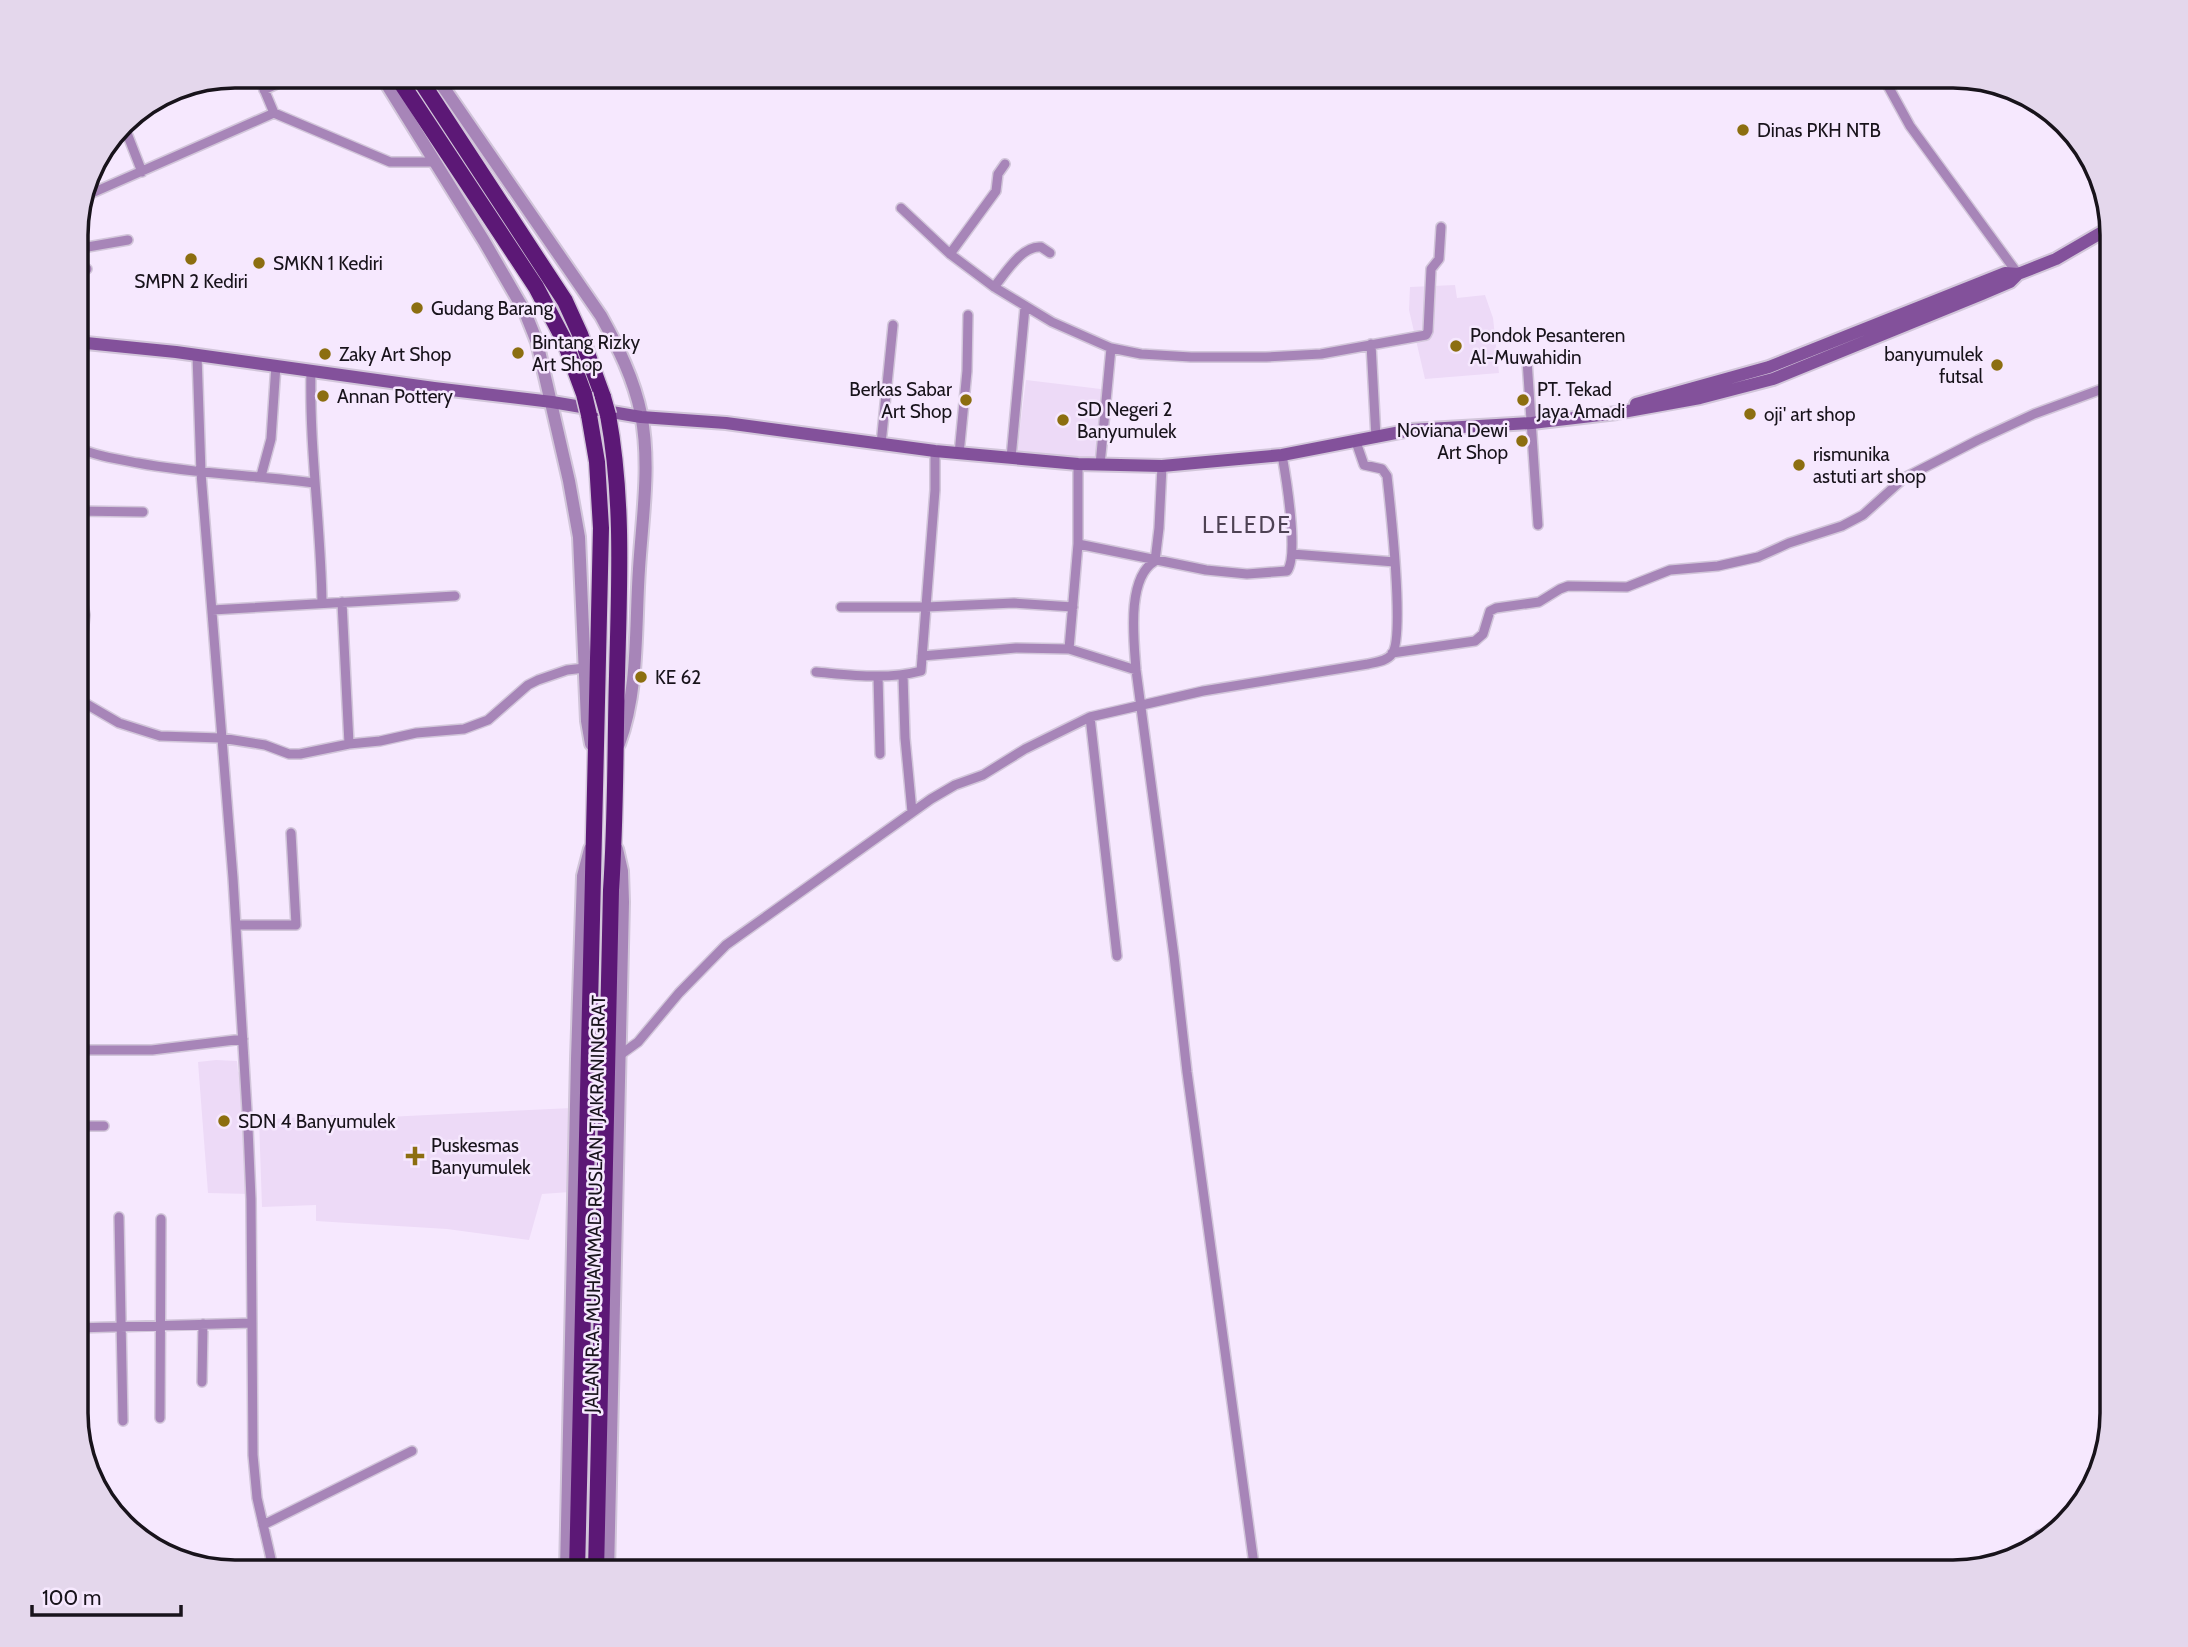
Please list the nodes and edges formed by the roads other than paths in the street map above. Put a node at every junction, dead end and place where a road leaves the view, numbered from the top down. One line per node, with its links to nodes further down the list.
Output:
1 (263, 87): 8 (street)
2 (270, 87): 8 (street)
3 (388, 87): 11 (street, JALAN R.A. MUHAMMAD RUSLAN TJAKRANINGRAT)
4 (404, 87): 81 (highway, JALAN R.A. MUHAMMAD RUSLAN TJAKRANINGRAT, bridge)
5 (426, 87): 79 (highway, JALAN R.A. MUHAMMAD RUSLAN TJAKRANINGRAT, bridge)
6 (443, 87): 36 (street, JALAN R.A. MUHAMMAD RUSLAN TJAKRANINGRAT)
7 (1889, 87): 22 (street)
8 (264, 90): 9 (street)
9 (274, 113): 11 (street); 13 (street)
10 (129, 133): 13 (street)
11 (435, 162): 35 (street, JALAN R.A. MUHAMMAD RUSLAN TJAKRANINGRAT)
12 (1005, 164): 21 (street)
13 (142, 172): 14 (street)
14 (95, 192)
15 (901, 208): 21 (street)
16 (1441, 227): 28 (street)
17 (2100, 233): 22 (main road)
18 (128, 240): 19 (street)
19 (88, 247)
20 (1050, 253): 23 (street)
21 (950, 254): 23 (street)
22 (2018, 274): 37 (main road)
23 (994, 287): 24 (street)
24 (1025, 307): 29 (street); 45 (street)
25 (968, 315): 43 (street)
26 (893, 325): 40 (street)
27 (88, 343): 30 (main road)
28 (1371, 344): 29 (street); 38 (street)
29 (1111, 348): 47 (street)
30 (197, 355): 32 (main road); 49 (street)
31 (1527, 360): 37 (street)
32 (276, 365): 33 (main road); 50 (street)
33 (312, 370): 35 (main road); 51 (street)
34 (2100, 390): 67 (street)
35 (552, 402): 36 (main road); 69 (street, JALAN R.A. MUHAMMAD RUSLAN TJAKRANINGRAT)
36 (641, 417): 40 (main road); 79 (street, JALAN R.A. MUHAMMAD RUSLAN TJAKRANINGRAT)
37 (1532, 423): 38 (main road); 54 (street)
38 (1376, 438): 39 (main road)
39 (1356, 442): 44 (main road); 58 (street)
40 (881, 444): 41 (main road)
41 (935, 451): 43 (main road); 63 (street)
42 (88, 452): 49 (street)
43 (959, 454): 45 (main road)
44 (1282, 455): 48 (main road); 56 (street)
45 (1011, 458): 46 (main road)
46 (1078, 464): 47 (main road); 55 (street)
47 (1100, 465): 48 (main road)
48 (1162, 466): 57 (street)
49 (201, 473): 50 (street); 65 (street)
50 (261, 477): 51 (street)
51 (314, 483): 61 (street)
52 (143, 512): 53 (street)
53 (88, 513)
54 (1538, 525)
55 (1079, 544): 57 (street); 64 (street)
56 (1292, 554): 57 (street); 58 (street)
57 (1155, 561): 70 (street)
58 (1395, 562): 67 (street)
59 (455, 596): 60 (street)
60 (342, 602): 61 (street); 78 (street)
61 (322, 603): 65 (street)
62 (841, 607): 63 (street)
63 (926, 607): 64 (street); 68 (street)
64 (1073, 607): 66 (street)
65 (212, 610): 77 (street)
66 (1069, 649): 68 (street); 70 (street)
67 (1392, 653): 75 (street)
68 (922, 656): 72 (street)
69 (585, 668): 78 (street); 81 (street, JALAN R.A. MUHAMMAD RUSLAN TJAKRANINGRAT)
70 (1136, 670): 75 (street)
71 (816, 673): 73 (street)
72 (903, 675): 73 (street); 82 (street)
73 (878, 676): 80 (street)
74 (88, 705): 77 (street)
75 (1142, 706): 76 (street); 110 (street)
76 (1090, 717): 82 (street); 87 (street)
77 (221, 738): 78 (street); 86 (street)
78 (349, 744)
79 (615, 752): 84 (highway, JALAN R.A. MUHAMMAD RUSLAN TJAKRANINGRAT)
80 (880, 754)
81 (595, 760): 85 (highway, JALAN R.A. MUHAMMAD RUSLAN TJAKRANINGRAT)
82 (912, 812): 90 (street)
83 (291, 832): 86 (street)
84 (614, 838): 90 (street, JALAN R.A. MUHAMMAD RUSLAN TJAKRANINGRAT); 108 (highway, JALAN R.A. MUHAMMAD RUSLAN TJAKRANINGRAT)
85 (593, 841): 106 (street, JALAN R.A. MUHAMMAD RUSLAN TJAKRANINGRAT); 107 (highway, JALAN R.A. MUHAMMAD RUSLAN TJAKRANINGRAT)
86 (236, 925): 88 (street)
87 (1117, 956)
88 (243, 1039): 89 (street); 95 (street)
89 (88, 1050)
90 (620, 1055): 109 (street, JALAN R.A. MUHAMMAD RUSLAN TJAKRANINGRAT)
91 (88, 1126): 92 (street)
92 (104, 1126)
93 (119, 1217): 98 (street)
94 (161, 1219): 97 (street)
95 (252, 1323): 96 (street); 104 (street)
96 (203, 1324): 97 (street); 100 (street)
97 (160, 1325): 98 (street); 101 (street)
98 (121, 1326): 99 (street); 102 (street)
99 (88, 1327)
100 (202, 1382)
101 (160, 1418)
102 (123, 1421)
103 (412, 1451): 104 (street)
104 (263, 1525): 105 (street)
105 (271, 1560)
106 (566, 1560)
107 (578, 1560)
108 (596, 1560)
109 (608, 1560)
110 (1253, 1560)

